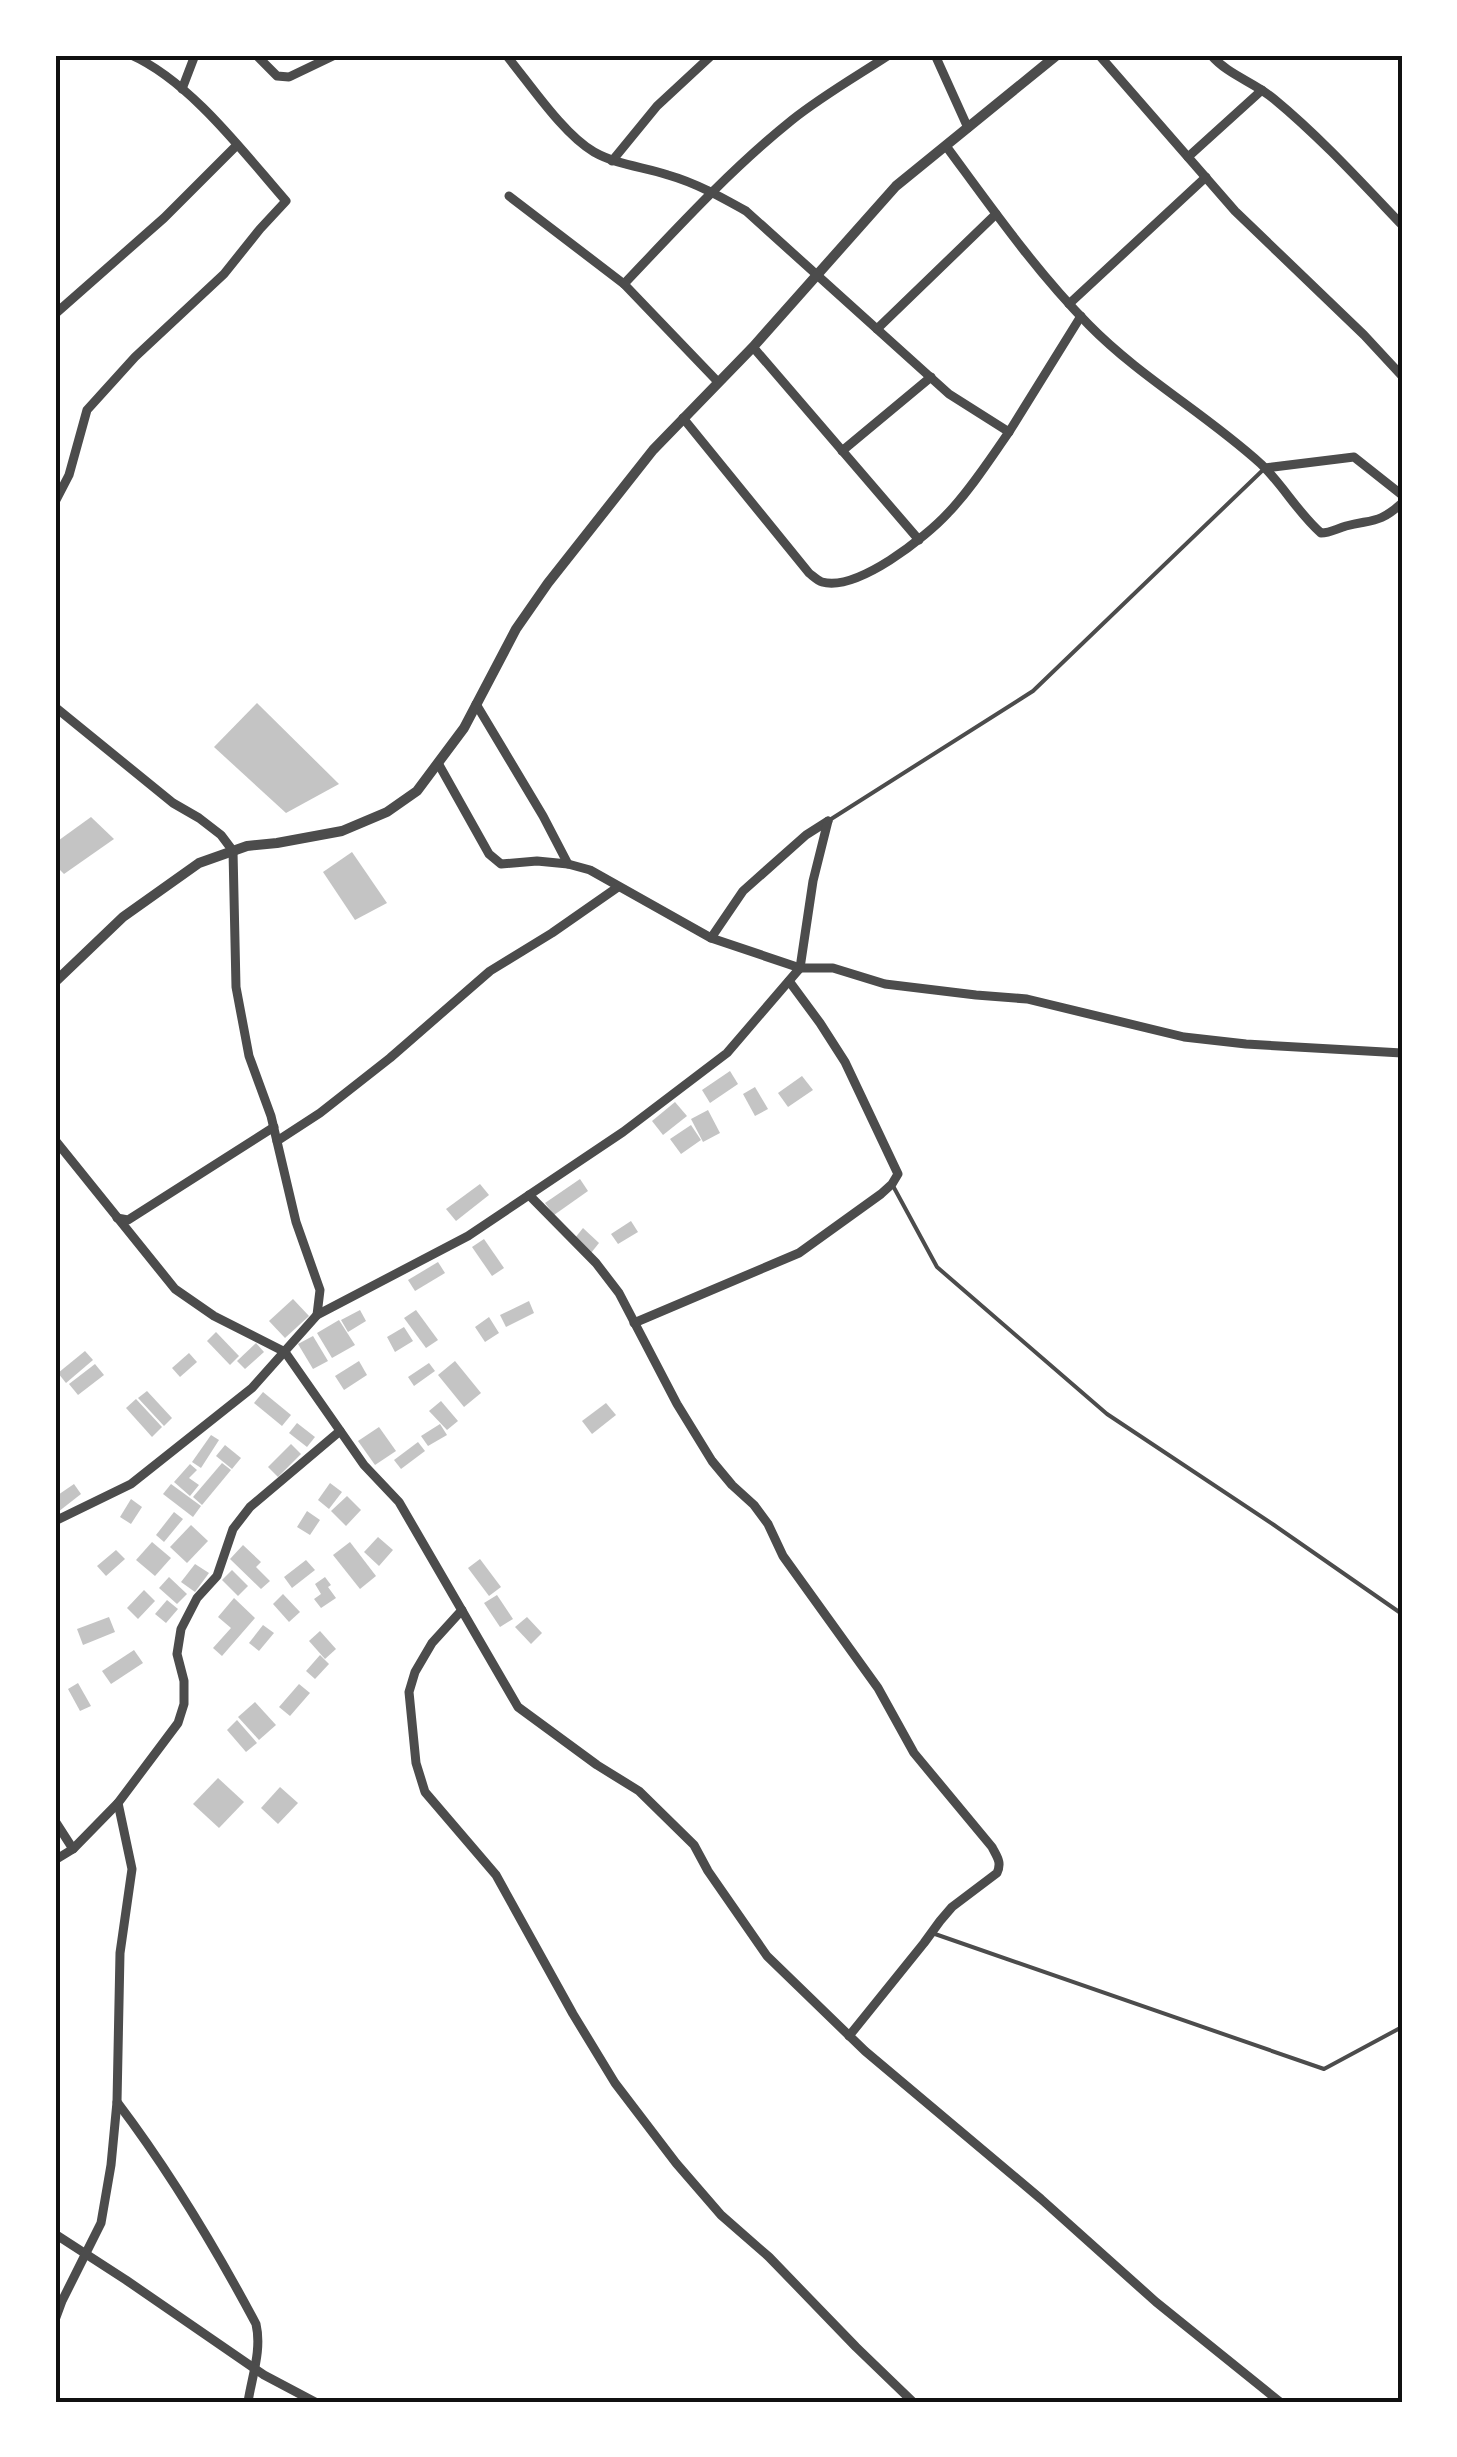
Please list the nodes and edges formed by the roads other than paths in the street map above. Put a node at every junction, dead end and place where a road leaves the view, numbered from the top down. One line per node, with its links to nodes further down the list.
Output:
1 (131, 55): 12 (street)
2 (194, 55): 12 (street)
3 (256, 55): 4 (street)
4 (335, 55)
5 (506, 55): 18 (street)
6 (712, 55): 18 (street)
7 (889, 55): 20 (street)
8 (935, 55): 14 (street)
9 (1056, 55): 14 (street)
10 (1099, 55): 17 (street)
11 (1210, 55): 13 (street)
12 (182, 89): 15 (street)
13 (1262, 90): 17 (street); 23 (street)
14 (968, 128): 16 (street)
15 (237, 145): 27 (street); 38 (street)
16 (946, 146): 22 (street); 24 (street)
17 (1188, 156): 19 (street)
18 (612, 161): 20 (street)
19 (1206, 178): 26 (street); 31 (street)
20 (711, 192): 24 (street); 25 (street)
21 (509, 196): 25 (street)
22 (996, 214): 26 (street); 29 (street)
23 (1402, 224)
24 (817, 275): 29 (street); 30 (street)
25 (624, 284): 33 (street)
26 (1069, 304): 28 (street)
27 (55, 314)
28 (1081, 316): 35 (street); 37 (street)
29 (877, 329): 32 (street)
30 (752, 346): 33 (street); 36 (street)
31 (1402, 376)
32 (931, 377): 35 (street); 36 (street)
33 (718, 382): 34 (street)
34 (684, 418): 43 (street); 44 (street)
35 (1009, 432): 43 (street)
36 (842, 451): 43 (street)
37 (1266, 468): 40 (street); 42 (street); 47 (lane)
38 (65, 484): 39 (lane); 41 (street)
39 (55, 490)
40 (1402, 495)
41 (55, 502)
42 (1402, 503)
43 (919, 540)
44 (476, 704): 46 (street); 49 (street)
45 (55, 707): 48 (street)
46 (438, 763): 48 (street); 49 (street)
47 (828, 821): 51 (street); 52 (street)
48 (233, 851): 54 (street); 56 (street)
49 (568, 864): 50 (street)
50 (618, 887): 51 (street); 58 (street)
51 (710, 938): 52 (street)
52 (800, 968): 53 (street); 55 (street)
53 (789, 981): 59 (street); 60 (street)
54 (55, 982)
55 (1402, 1053)
56 (274, 1128): 58 (street); 61 (street)
57 (55, 1140): 61 (street)
58 (277, 1142): 62 (street)
59 (892, 1184): 63 (street); 68 (lane)
60 (530, 1195): 62 (street); 63 (street)
61 (117, 1218): 64 (street)
62 (317, 1314): 64 (street)
63 (634, 1323): 73 (street)
64 (285, 1352): 65 (street); 66 (street)
65 (340, 1431): 67 (street); 69 (street)
66 (55, 1521)
67 (462, 1610): 75 (street); 83 (street)
68 (1402, 1614)
69 (118, 1803): 71 (street); 76 (street)
70 (55, 1821): 71 (street)
71 (73, 1849): 72 (street)
72 (55, 1860)
73 (931, 1933): 74 (lane); 75 (street)
74 (1402, 2027)
75 (849, 2036): 84 (street)
76 (117, 2102): 78 (street); 80 (street)
77 (55, 2234): 78 (street)
78 (86, 2254): 79 (street); 80 (street)
79 (55, 2320)
80 (254, 2367): 81 (street); 82 (street)
81 (248, 2402)
82 (315, 2402)
83 (913, 2402)
84 (1280, 2402)

